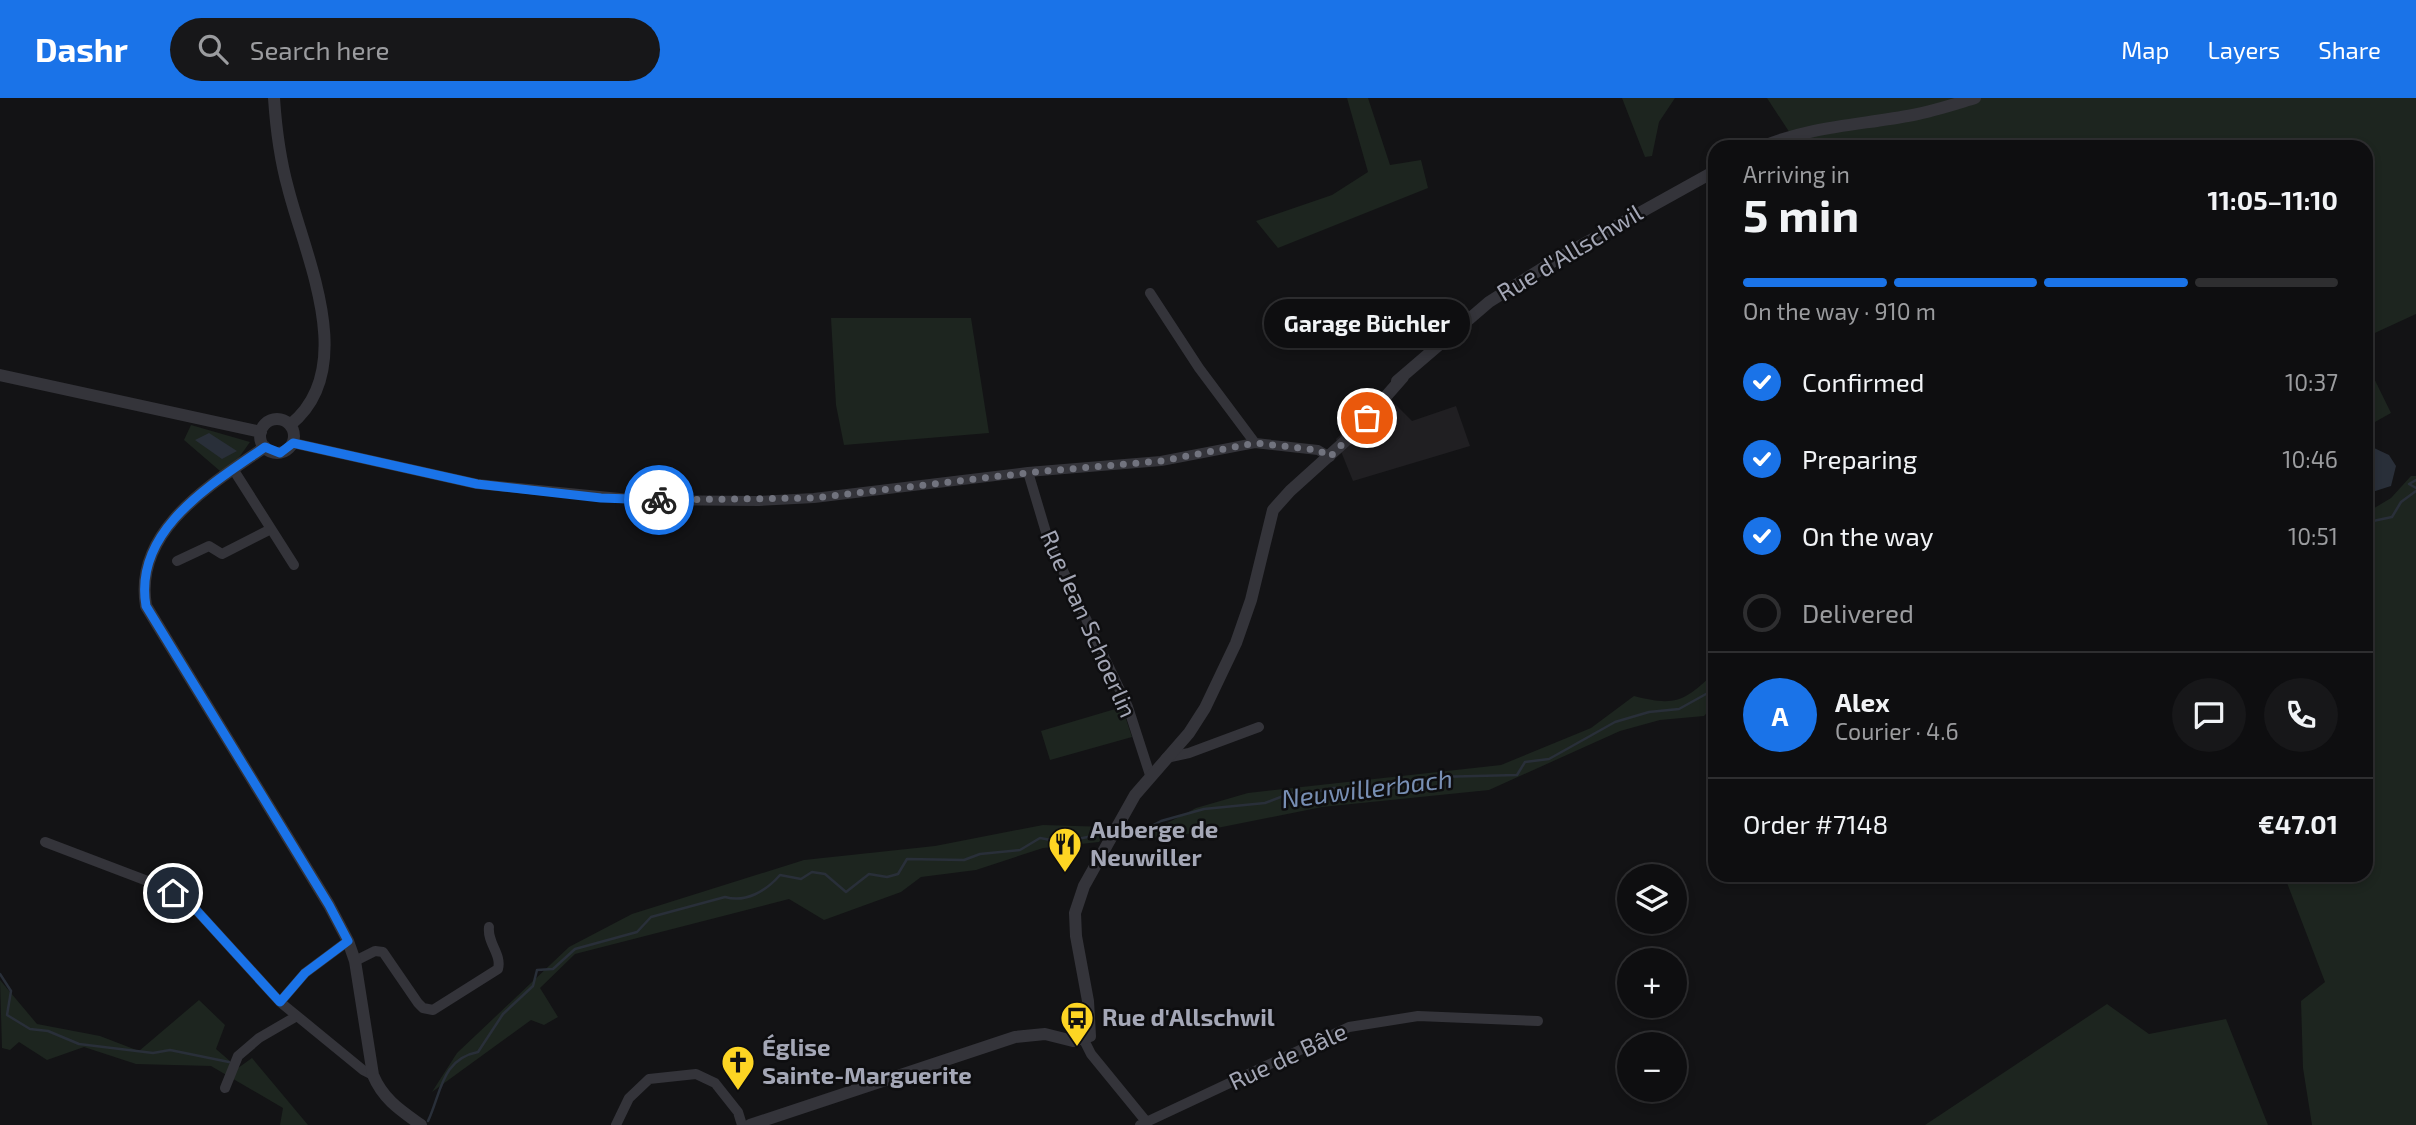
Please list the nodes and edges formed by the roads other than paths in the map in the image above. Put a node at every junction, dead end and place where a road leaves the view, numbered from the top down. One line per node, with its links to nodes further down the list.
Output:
1 (274, 98): 7 (street)
2 (1975, 98): 3 (street)
3 (1778, 140)
4 (1708, 175): 12 (street, Rue d'Allschwil)
5 (1150, 293): 10 (street)
6 (0, 375): 8 (street)
7 (290, 425): 8 (street); 9 (street)
8 (261, 432): 11 (street)
9 (293, 443): 11 (street); 14 (street)
10 (1255, 443): 12 (street); 14 (street)
11 (265, 447): 13 (street)
12 (1330, 457): 19 (street, Rue d'Allschwil)
13 (233, 469): 15 (street); 23 (street)
14 (1028, 472): 20 (street, Rue Jean Schoerlin)
15 (269, 530): 16 (street); 17 (street)
16 (177, 561)
17 (293, 565)
18 (1259, 727): 19 (street)
19 (1166, 758): 20 (street, Rue d'Allschwil)
20 (1150, 775): 28 (street, Rue d'Allschwil)
21 (45, 842): 25 (street)
22 (489, 927): 24 (street)
23 (348, 941): 24 (street); 25 (street)
24 (355, 961): 29 (street)
25 (280, 1002): 26 (street)
26 (297, 1016): 29 (street); 30 (street)
27 (1538, 1021): 31 (street, Rue de Bâle)
28 (1084, 1040): 31 (street, Rue de Bâle); 35 (street)
29 (373, 1075): 32 (street)
30 (225, 1088)
31 (1146, 1124)
32 (421, 1125)
33 (616, 1125): 34 (street)
34 (742, 1125)
35 (750, 1125)

